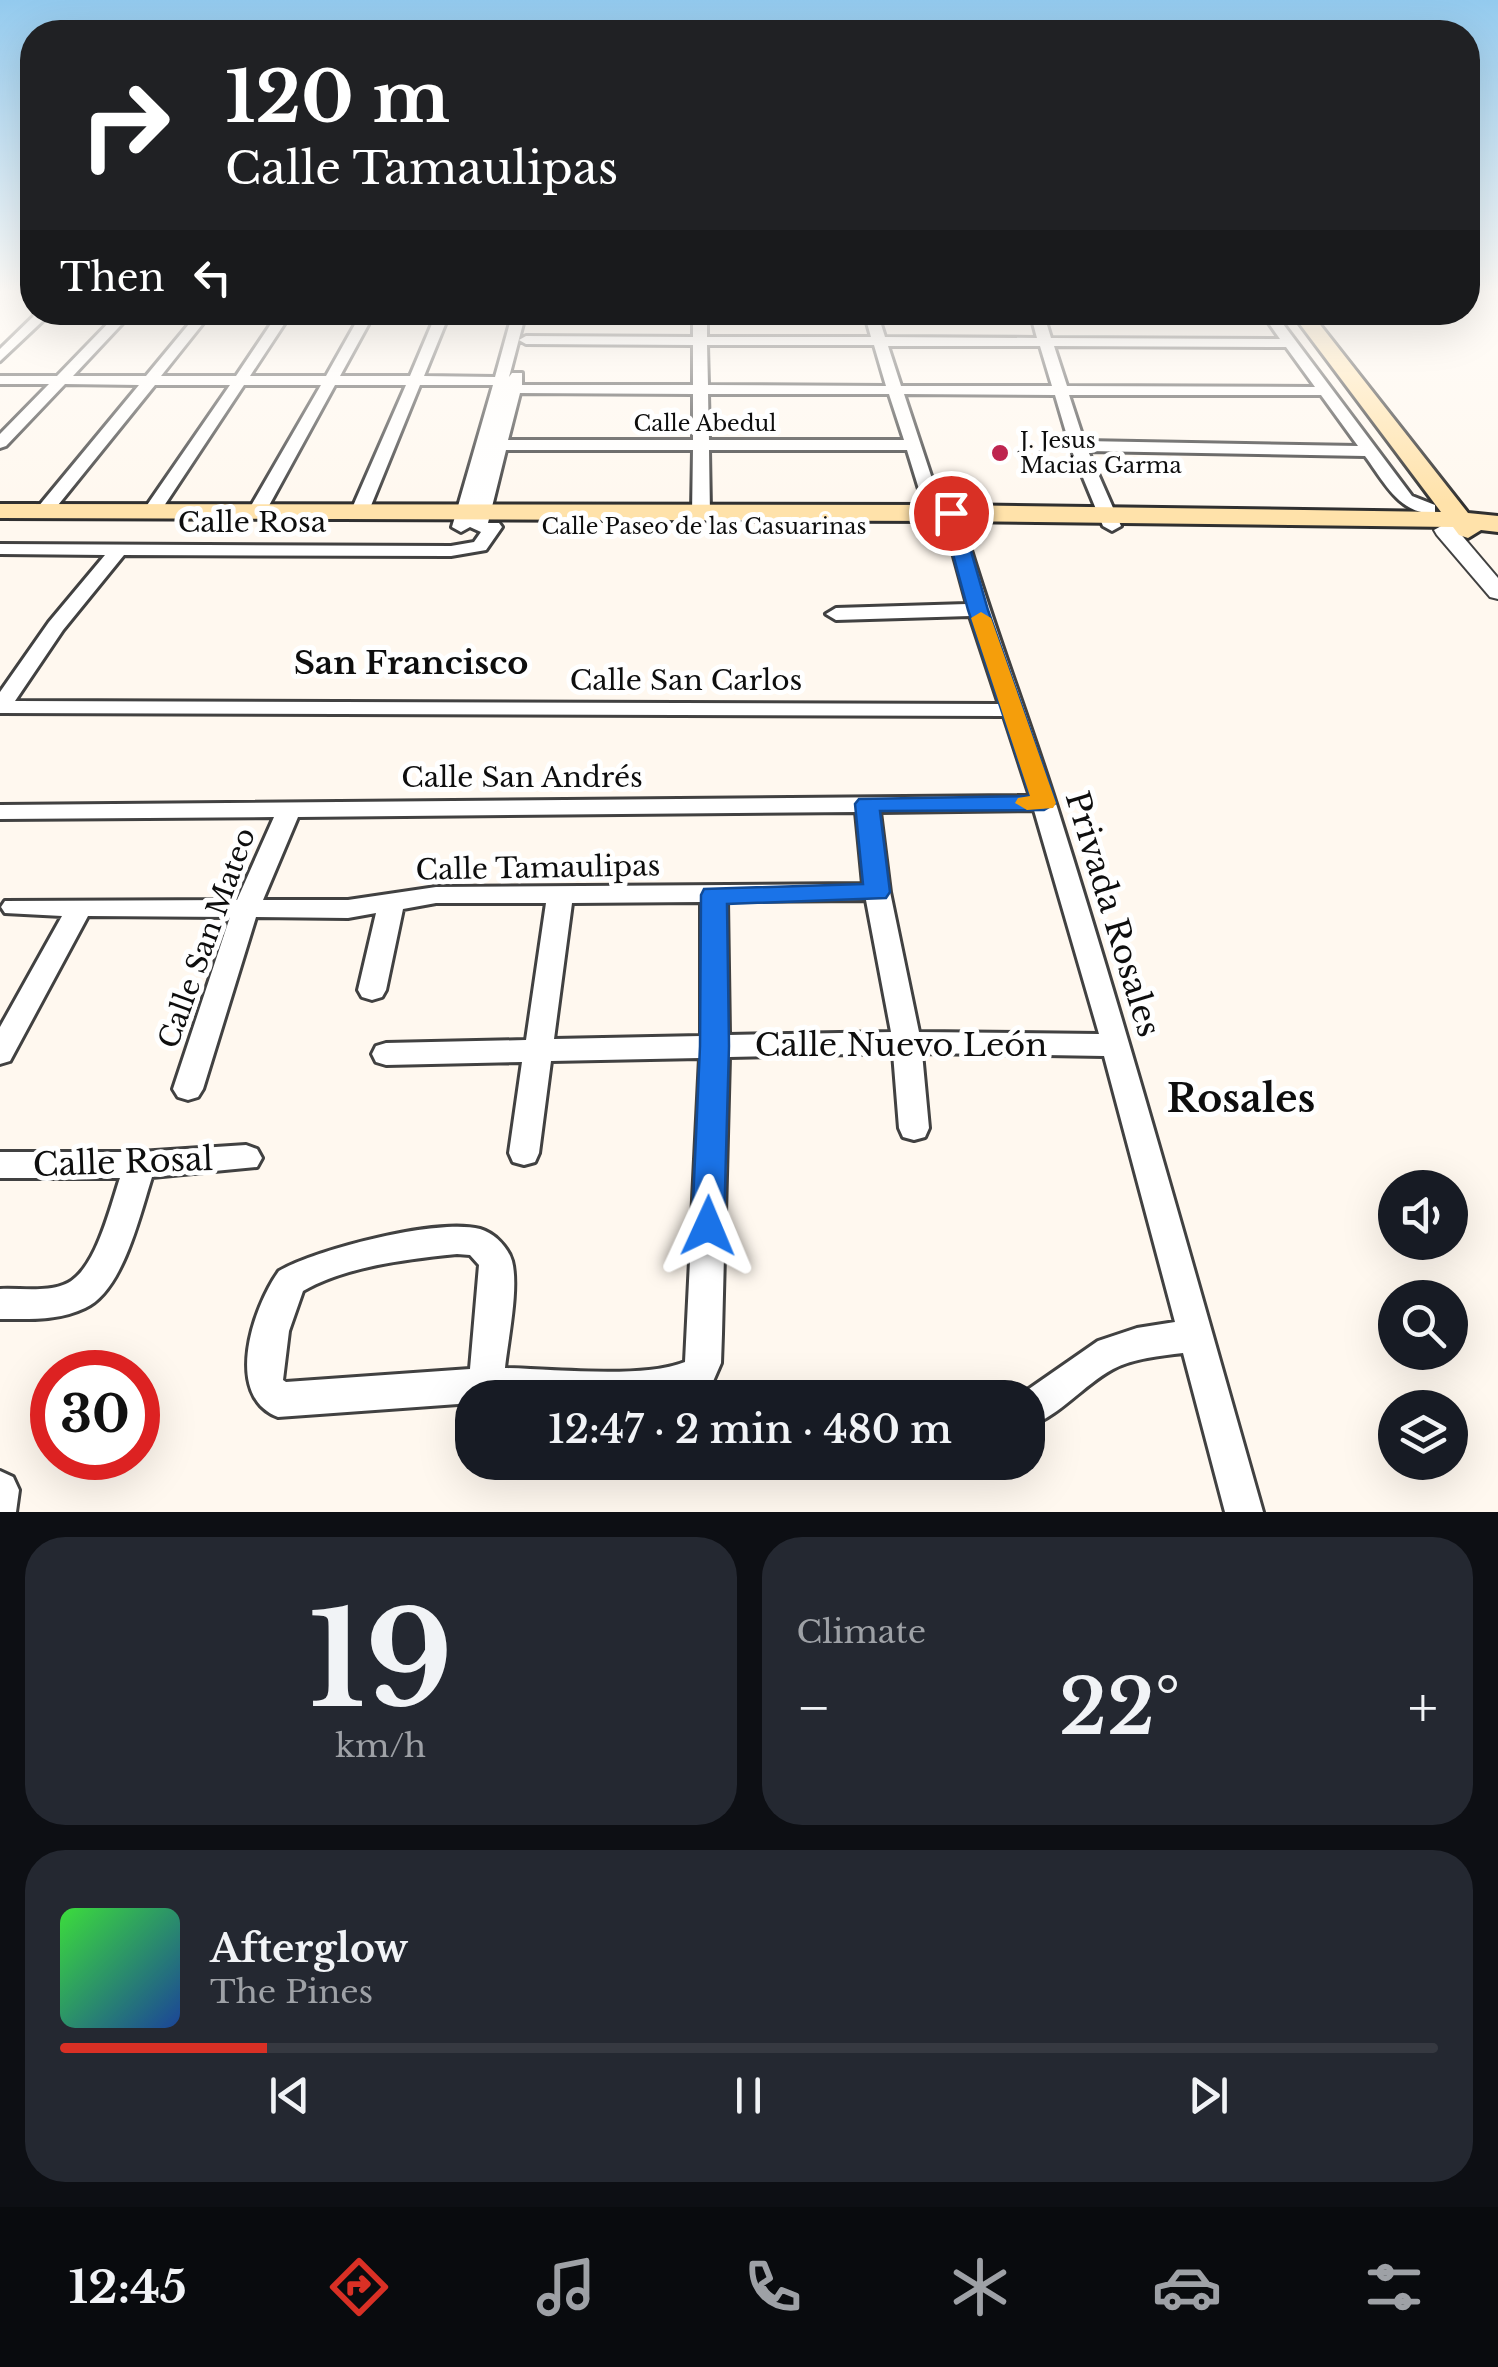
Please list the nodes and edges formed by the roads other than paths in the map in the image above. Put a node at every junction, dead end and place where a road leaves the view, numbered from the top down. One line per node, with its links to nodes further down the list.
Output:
1 (77, 363): 15 (street)
2 (164, 363): 16 (street)
3 (251, 363): 17 (street)
4 (339, 363): 18 (street)
5 (423, 363): 19 (street)
6 (511, 363): 20 (street)
7 (516, 363): 20 (street)
8 (700, 363): 22 (street)
9 (886, 363): 21 (street, Privada Rosales)
10 (1053, 363): 24 (street)
11 (1304, 363): 23 (street)
12 (1324, 363): 39 (main road)
13 (1336, 363): 39 (main road)
14 (0, 380): 15 (street)
15 (60, 380): 16 (street); 25 (street)
16 (148, 381): 17 (street); 32 (street)
17 (238, 382): 18 (street); 33 (street)
18 (328, 382): 19 (street); 34 (street)
19 (415, 382): 20 (street); 35 (street)
20 (507, 385): 22 (street); 26 (street); 42 (street)
21 (894, 388): 22 (street); 24 (street); 28 (street, Privada Rosales)
22 (700, 389): 27 (street)
23 (1325, 390): 24 (street); 30 (street)
24 (1062, 391): 29 (street)
25 (0, 443)
26 (500, 445): 27 (street, Calle Abedul); 42 (street)
27 (700, 445): 28 (street, Calle Abedul); 36 (street)
28 (911, 445): 37 (street, Privada Rosales)
29 (1078, 446): 30 (street); 38 (street)
30 (1369, 451): 39 (street)
31 (0, 511): 32 (main road, Calle Paseo de las Casuarinas)
32 (44, 511): 33 (main road, Calle Paseo de las Casuarinas)
33 (152, 511): 34 (main road, Calle Paseo de las Casuarinas)
34 (257, 511): 35 (main road, Calle Paseo de las Casuarinas)
35 (359, 513): 42 (main road, Calle Paseo de las Casuarinas)
36 (701, 514): 37 (main road, Calle Paseo de las Casuarinas); 42 (main road, Calle Paseo de las Casuarinas)
37 (945, 519): 38 (main road, Calle Paseo de las Casuarinas); 42 (main road, Calle Paseo de las Casuarinas); 47 (street, Privada Rosales)
38 (1109, 520): 39 (main road, Calle Paseo de las Casuarinas)
39 (1448, 521): 41 (main road, Calle Paseo de las Casuarinas); 45 (street); 46 (street)
40 (0, 523): 42 (main road, Calle Paseo de las Casuarinas)
41 (1498, 524)
42 (480, 526): 44 (street, Calle Rosa)
43 (0, 549): 44 (street, Calle Rosa)
44 (119, 549): 49 (street)
45 (1498, 566)
46 (1498, 592)
47 (978, 610): 48 (street); 50 (street, Privada Rosales)
48 (836, 614)
49 (0, 707): 50 (street, Calle San Carlos)
50 (1012, 710): 51 (street, Privada Rosales)
51 (1044, 803): 52 (street, Calle San Andrés); 64 (street, Privada Rosales)
52 (867, 804): 53 (street, Calle San Andrés); 55 (street)
53 (288, 809): 54 (street, Calle San Andrés); 61 (street, Calle San Mateo)
54 (0, 812)
55 (877, 892): 56 (street, Calle Tamaulipas); 63 (street)
56 (714, 895): 57 (street, Calle Tamaulipas); 65 (street)
57 (560, 896): 58 (street, Calle Tamaulipas); 66 (street)
58 (391, 904): 61 (street, Calle Tamaulipas); 62 (street)
59 (14, 907): 60 (street, Calle Tamaulipas)
60 (80, 907): 61 (street, Calle Tamaulipas); 67 (street)
61 (246, 908): 69 (street, Calle San Mateo)
62 (372, 990)
63 (907, 1042): 64 (street, Calle Nuevo León); 65 (street, Calle Nuevo León); 70 (street)
64 (1116, 1044): 76 (street, Privada Rosales)
65 (715, 1046): 66 (street, Calle Nuevo León); 77 (street)
66 (536, 1052): 68 (street, Calle Nuevo León); 71 (street)
67 (0, 1053)
68 (386, 1054)
69 (188, 1089)
70 (914, 1128)
71 (524, 1153)
72 (246, 1158): 74 (street, Calle Rosal)
73 (0, 1165): 74 (street, Calle Rosal)
74 (140, 1165): 75 (street)
75 (0, 1304)
76 (1194, 1336): 79 (street); 82 (street, Privada Rosales)
77 (689, 1380)
78 (486, 1386): 78 (street)
79 (1045, 1400)
80 (0, 1490): 81 (street)
81 (0, 1505)
82 (1244, 1512)

